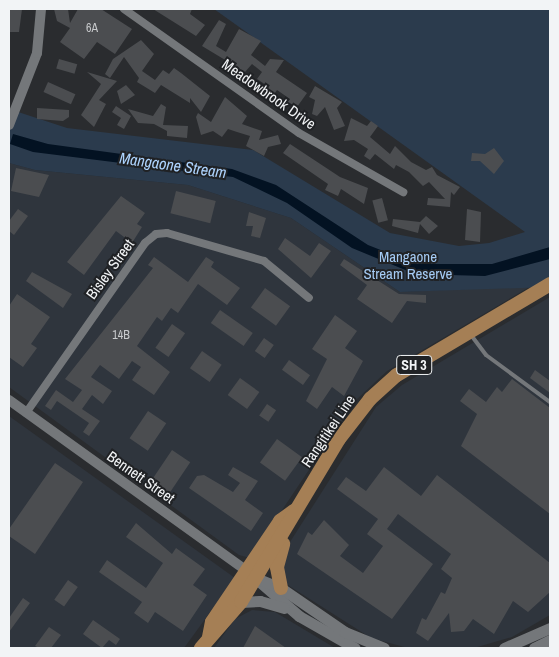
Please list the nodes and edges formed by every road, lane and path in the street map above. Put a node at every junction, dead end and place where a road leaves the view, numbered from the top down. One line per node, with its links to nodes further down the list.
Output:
1 (41, 9): 3 (street)
2 (124, 9): 4 (street, Meadowbrook Drive)
3 (9, 124)
4 (403, 192)
5 (550, 284): 7 (highway, Rangitikei Line / SH 3)
6 (309, 298): 10 (street, Bisley Street)
7 (470, 333): 9 (lane); 11 (highway, Rangitikei Line / SH 3)
8 (9, 400): 10 (street, Bennett Street)
9 (550, 402)
10 (26, 413): 13 (street, Bennett Street)
11 (294, 511): 12 (highway, Rangitikei Line / SH 3); 13 (highway, Rangitikei Line / SH 3)
12 (287, 532): 13 (highway, Rangitikei Line / SH 3); 14 (highway)
13 (251, 574): 14 (main road); 15 (highway, Rangitikei Line / SH 3); 16 (main road); 20 (highway, Rangitikei Line / SH 3)
14 (281, 588): 17 (main road)
15 (241, 602): 16 (main road); 20 (highway, Rangitikei Line / SH 3)
16 (299, 616): 17 (main road)
17 (327, 627): 21 (main road); 22 (main road)
18 (550, 628): 23 (main road)
19 (550, 640): 24 (main road)
20 (205, 643)
21 (355, 648)
22 (384, 648)
23 (504, 648)
24 (534, 648)

